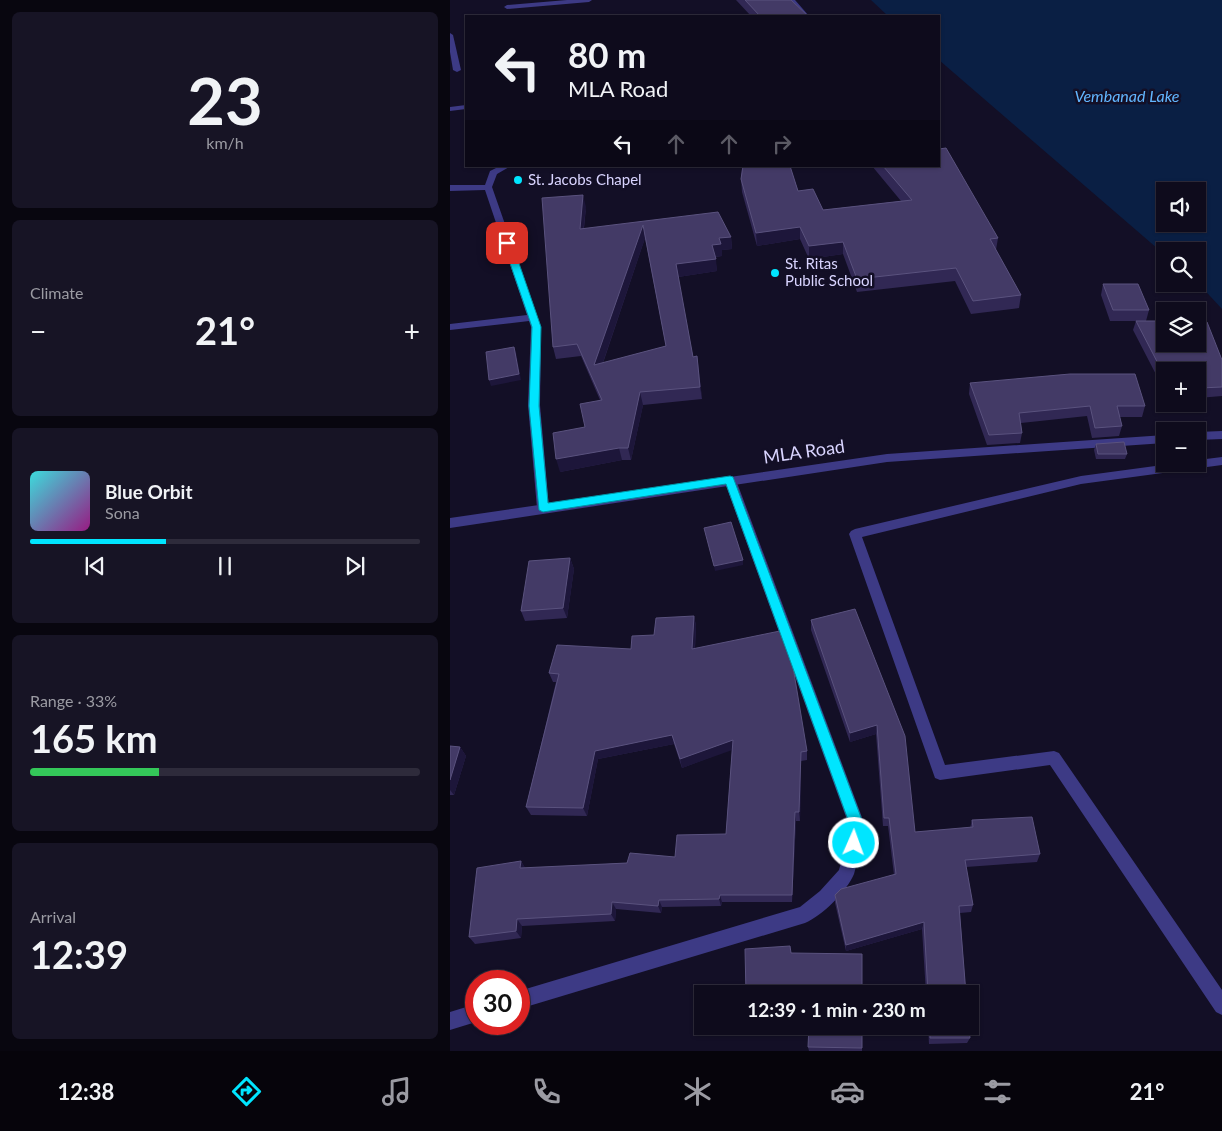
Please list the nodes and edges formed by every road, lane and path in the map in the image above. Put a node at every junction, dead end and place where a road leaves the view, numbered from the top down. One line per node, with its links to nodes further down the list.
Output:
1 (589, 0): 3 (street)
2 (792, 0): 4 (street)
3 (507, 4)
4 (805, 15)
5 (450, 35): 6 (street)
6 (454, 70)
7 (465, 107): 8 (street)
8 (450, 108)
9 (492, 169): 11 (street)
10 (450, 188): 11 (street)
11 (488, 188): 12 (street)
12 (533, 317): 13 (street); 19 (street)
13 (450, 327)
14 (1222, 435): 15 (street)
15 (1206, 436)
16 (1156, 440): 18 (street, MLA Road)
17 (1222, 461): 22 (street)
18 (730, 480): 19 (street, MLA Road); 21 (street)
19 (543, 508): 20 (street, MLA Road)
20 (450, 523)
21 (530, 997)
22 (1222, 1006)
23 (465, 1016): 24 (street)
24 (450, 1021)

